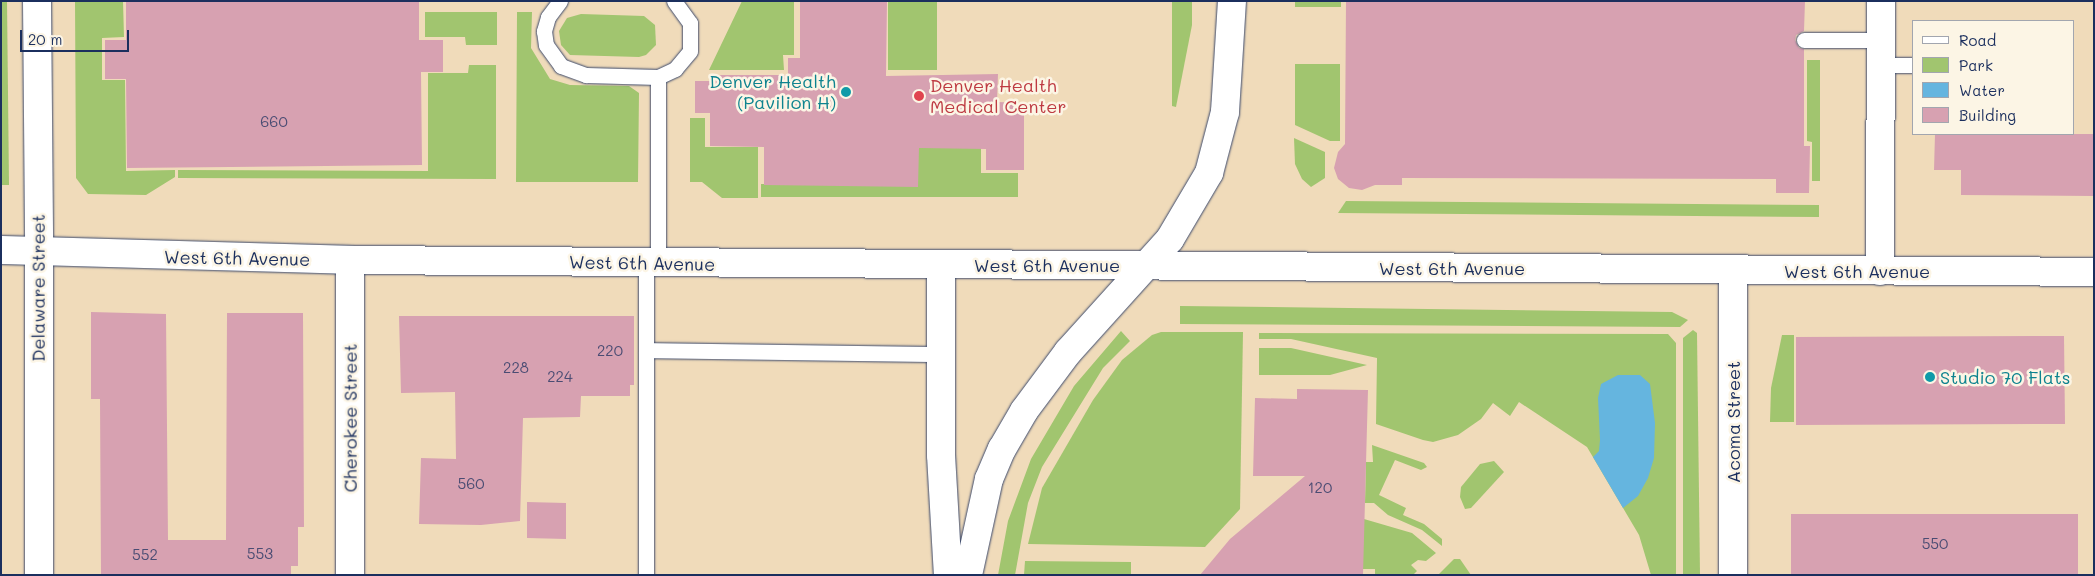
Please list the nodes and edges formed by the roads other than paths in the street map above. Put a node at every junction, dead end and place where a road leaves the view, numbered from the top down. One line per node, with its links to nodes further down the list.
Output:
1 (36, 1): 11 (street, Delaware Street)
2 (560, 1): 9 (lane)
3 (674, 1): 9 (lane)
4 (1232, 1): 15 (street)
5 (1881, 1): 7 (street)
6 (1804, 40): 7 (lane)
7 (1881, 52): 8 (lane); 17 (street)
8 (1912, 64)
9 (658, 76): 13 (lane)
10 (1, 250): 11 (street, West 6th Avenue)
11 (39, 251): 12 (street, West 6th Avenue); 21 (street, Delaware Street)
12 (350, 260): 13 (street, West 6th Avenue); 22 (street, Cherokee Street)
13 (652, 263): 14 (street, West 6th Avenue); 19 (lane)
14 (941, 265): 15 (street, West 6th Avenue); 20 (street)
15 (1147, 266): 16 (street, West 6th Avenue); 25 (street)
16 (1733, 270): 17 (street, West 6th Avenue); 26 (street, Acoma Street)
17 (1880, 271): 18 (street, West 6th Avenue)
18 (2094, 272)
19 (646, 350): 20 (lane); 23 (lane)
20 (941, 354): 24 (street)
21 (39, 575)
22 (350, 575)
23 (646, 575)
24 (948, 575)
25 (968, 575)
26 (1733, 575)

